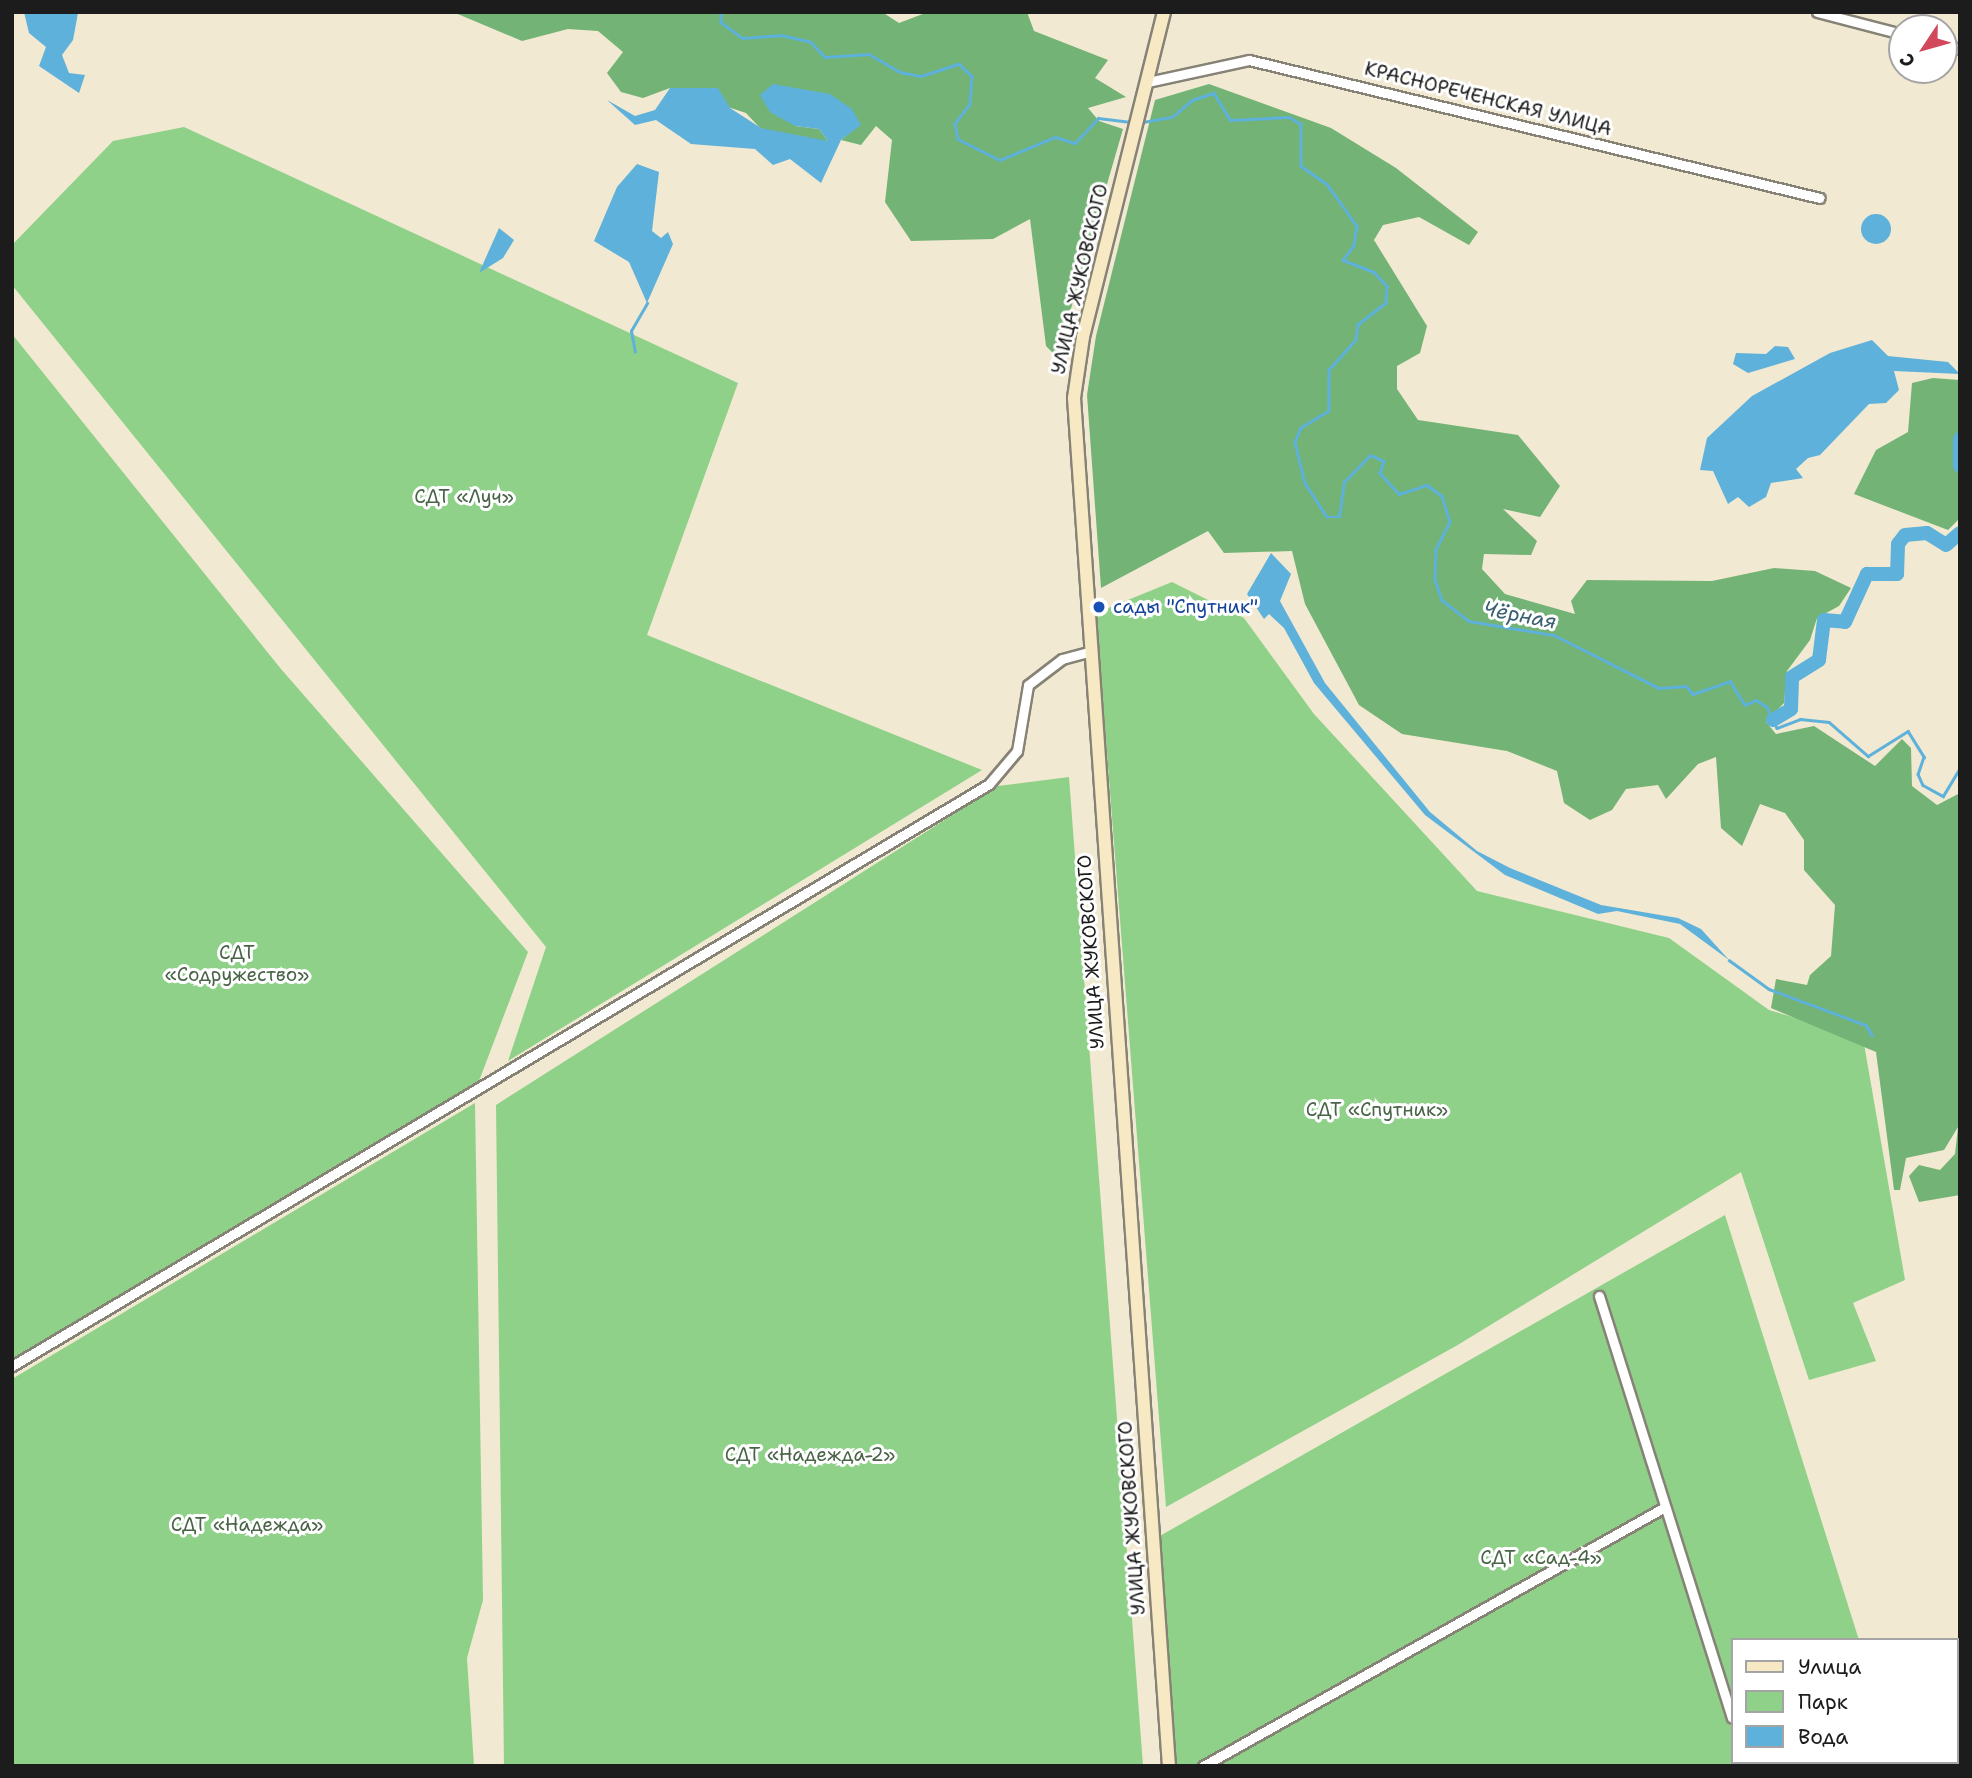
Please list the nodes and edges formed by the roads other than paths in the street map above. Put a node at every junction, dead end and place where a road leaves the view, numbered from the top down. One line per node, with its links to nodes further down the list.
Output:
1 (1164, 12): 4 (main road, УЛИЦА ЖУКОВСКОГО)
2 (1817, 12): 3 (street)
3 (1888, 30)
4 (1148, 82): 5 (street, КРАСНОРЕЧЕНСКАЯ УЛИЦА); 6 (main road, УЛИЦА ЖУКОВСКОГО)
5 (1820, 198)
6 (1089, 652): 8 (street); 11 (main road, УЛИЦА ЖУКОВСКОГО)
7 (1599, 1296): 9 (street)
8 (12, 1366)
9 (1665, 1507): 10 (street); 12 (street)
10 (1730, 1712)
11 (1169, 1766)
12 (1203, 1766)

